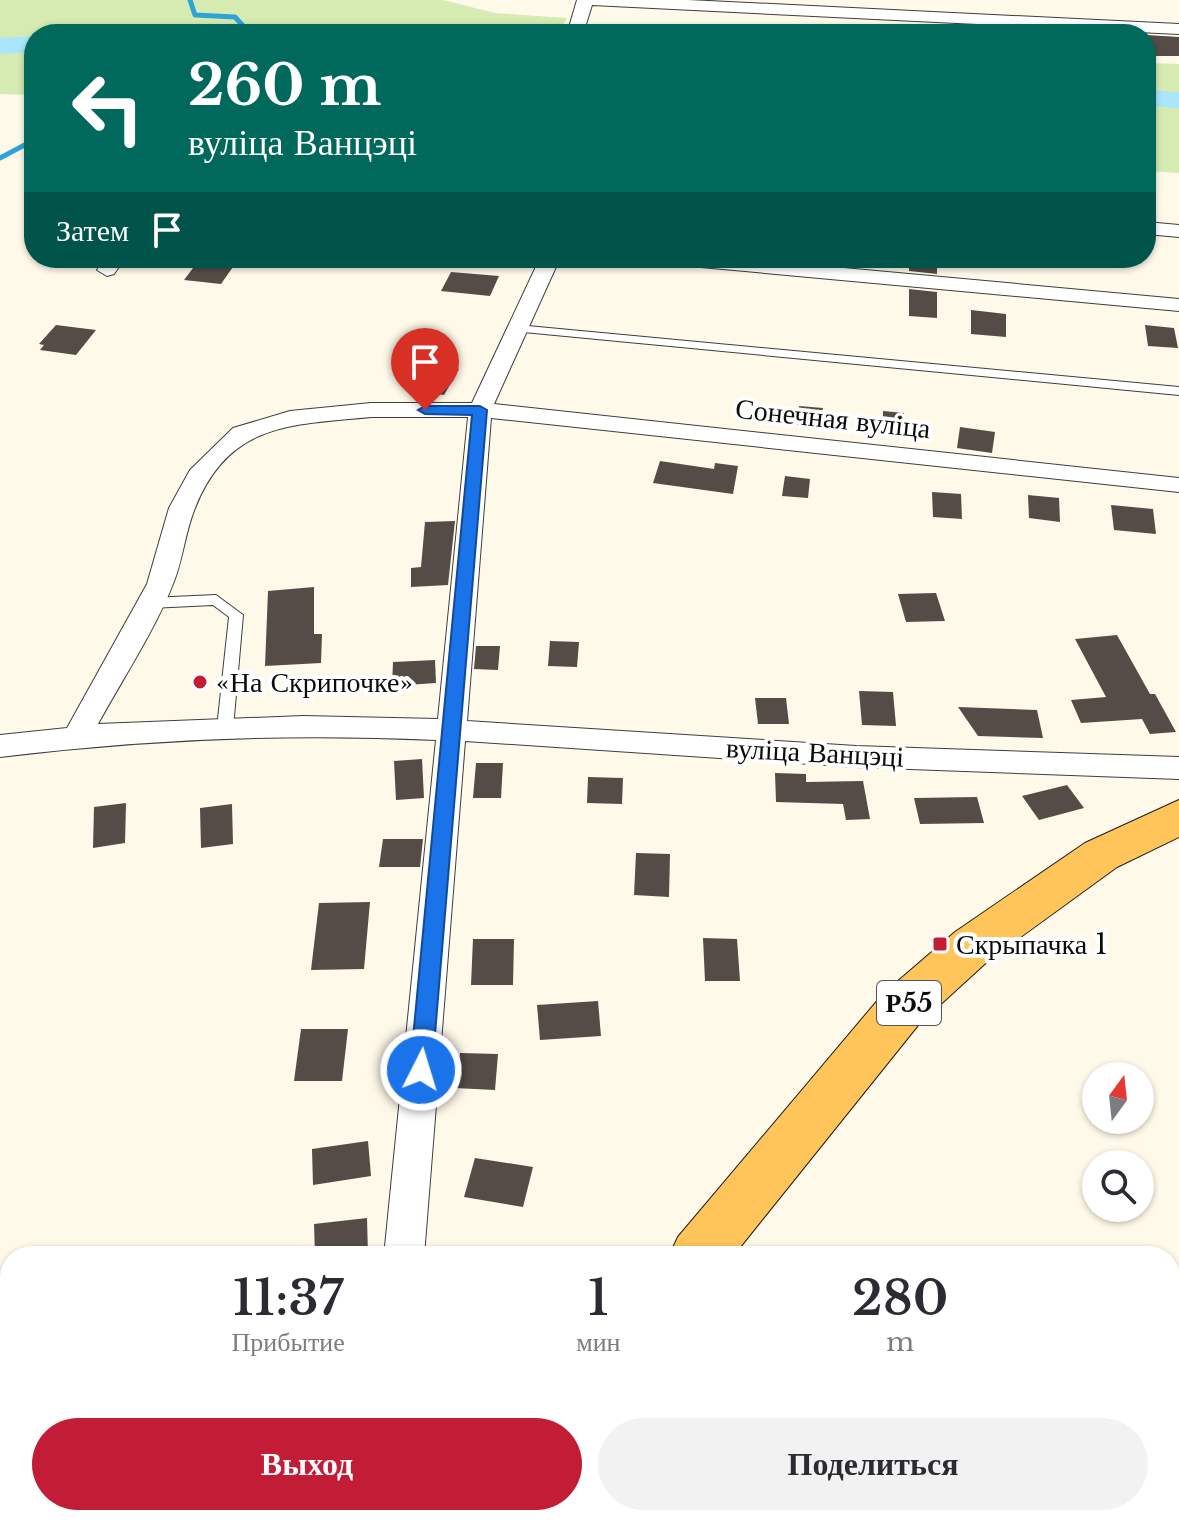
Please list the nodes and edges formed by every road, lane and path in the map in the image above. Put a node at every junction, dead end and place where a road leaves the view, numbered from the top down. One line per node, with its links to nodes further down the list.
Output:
1 (588, 0): 2 (street); 3 (street)
2 (579, 24)
3 (1077, 24)
4 (1156, 28): 5 (street)
5 (1179, 29)
6 (1156, 229): 7 (street)
7 (1179, 231)
8 (545, 268): 11 (street)
9 (777, 268): 10 (street)
10 (1179, 305)
11 (517, 329): 12 (lane); 13 (street)
12 (1179, 391)
13 (480, 410): 14 (street, Сонечная вуліца); 15 (street); 17 (street)
14 (1179, 485)
15 (150, 603): 16 (lane); 18 (street)
16 (225, 728): 17 (street, вуліца Ванцэці); 18 (street, вуліца Ванцэці)
17 (452, 730): 20 (street, вуліца Ванцэці); 22 (street)
18 (78, 734): 19 (street, вуліца Ванцэці)
19 (0, 746)
20 (1179, 768)
21 (1179, 817): 23 (main road, Р55)
22 (405, 1246)
23 (706, 1246)

